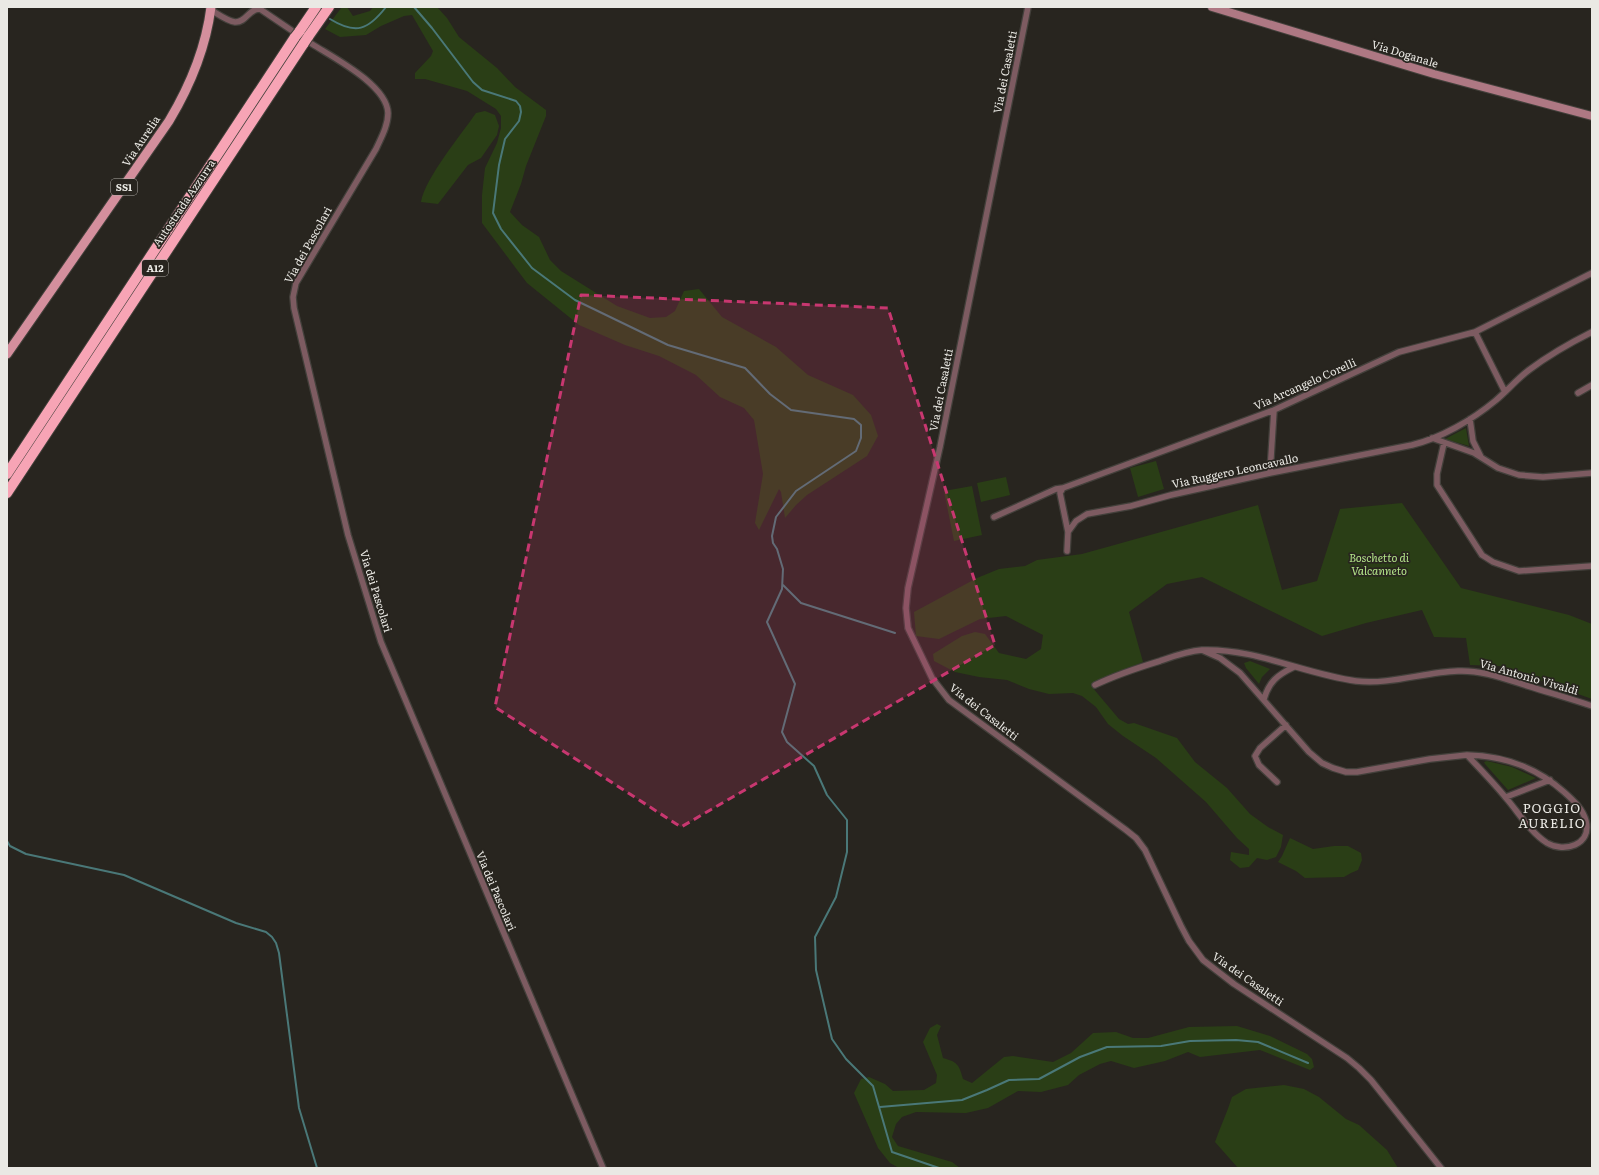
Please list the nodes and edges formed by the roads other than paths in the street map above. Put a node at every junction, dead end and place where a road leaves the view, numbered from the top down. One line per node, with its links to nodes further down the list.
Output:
1 (316, 7): 6 (highway, Autostrada Azzurra / A12)
2 (329, 7): 6 (highway, Autostrada Azzurra / A12)
3 (1028, 7): 40 (street, Via dei Casaletti)
4 (1212, 7): 7 (main road, Via Doganale)
5 (211, 9): 6 (street, Via dei Pascolari); 11 (main road, Via Aurelia / SS1)
6 (303, 35): 22 (highway, Autostrada Azzurra / A12); 24 (highway, Autostrada Azzurra / A12); 39 (street, Via dei Pascolari)
7 (1592, 116)
8 (1592, 273): 9 (street, Via Arcangelo Corelli)
9 (1475, 332): 13 (street); 15 (street, Via Arcangelo Corelli)
10 (1592, 332): 13 (street, Via Ruggero Leoncavallo)
11 (7, 354)
12 (1592, 386): 14 (street)
13 (1505, 392): 16 (street, Via Ruggero Leoncavallo)
14 (1578, 393)
15 (1274, 410): 20 (street); 23 (street, Via Arcangelo Corelli)
16 (1470, 419): 17 (street, Via Ruggero Leoncavallo); 19 (street)
17 (1432, 438): 18 (street); 20 (street, Via Ruggero Leoncavallo)
18 (1444, 443): 19 (street); 28 (street)
19 (1481, 457): 21 (street)
20 (1270, 473): 26 (street, Via Ruggero Leoncavallo)
21 (1592, 473)
22 (7, 474)
23 (1063, 488): 25 (street, Via Arcangelo Corelli); 26 (street)
24 (7, 493)
25 (994, 517)
26 (1068, 532): 27 (street)
27 (1067, 551)
28 (1592, 566)
29 (1202, 650): 30 (street, Via Antonio Vivaldi); 31 (street); 32 (street)
30 (1294, 667): 32 (street); 33 (street, Via Antonio Vivaldi)
31 (1095, 685)
32 (1264, 699): 34 (street)
33 (1592, 706)
34 (1286, 725): 35 (street); 37 (street)
35 (1467, 755): 36 (street); 38 (street)
36 (1550, 780): 38 (street); 38 (street)
37 (1276, 782)
38 (1506, 797)
39 (603, 1168)
40 (1441, 1168)

